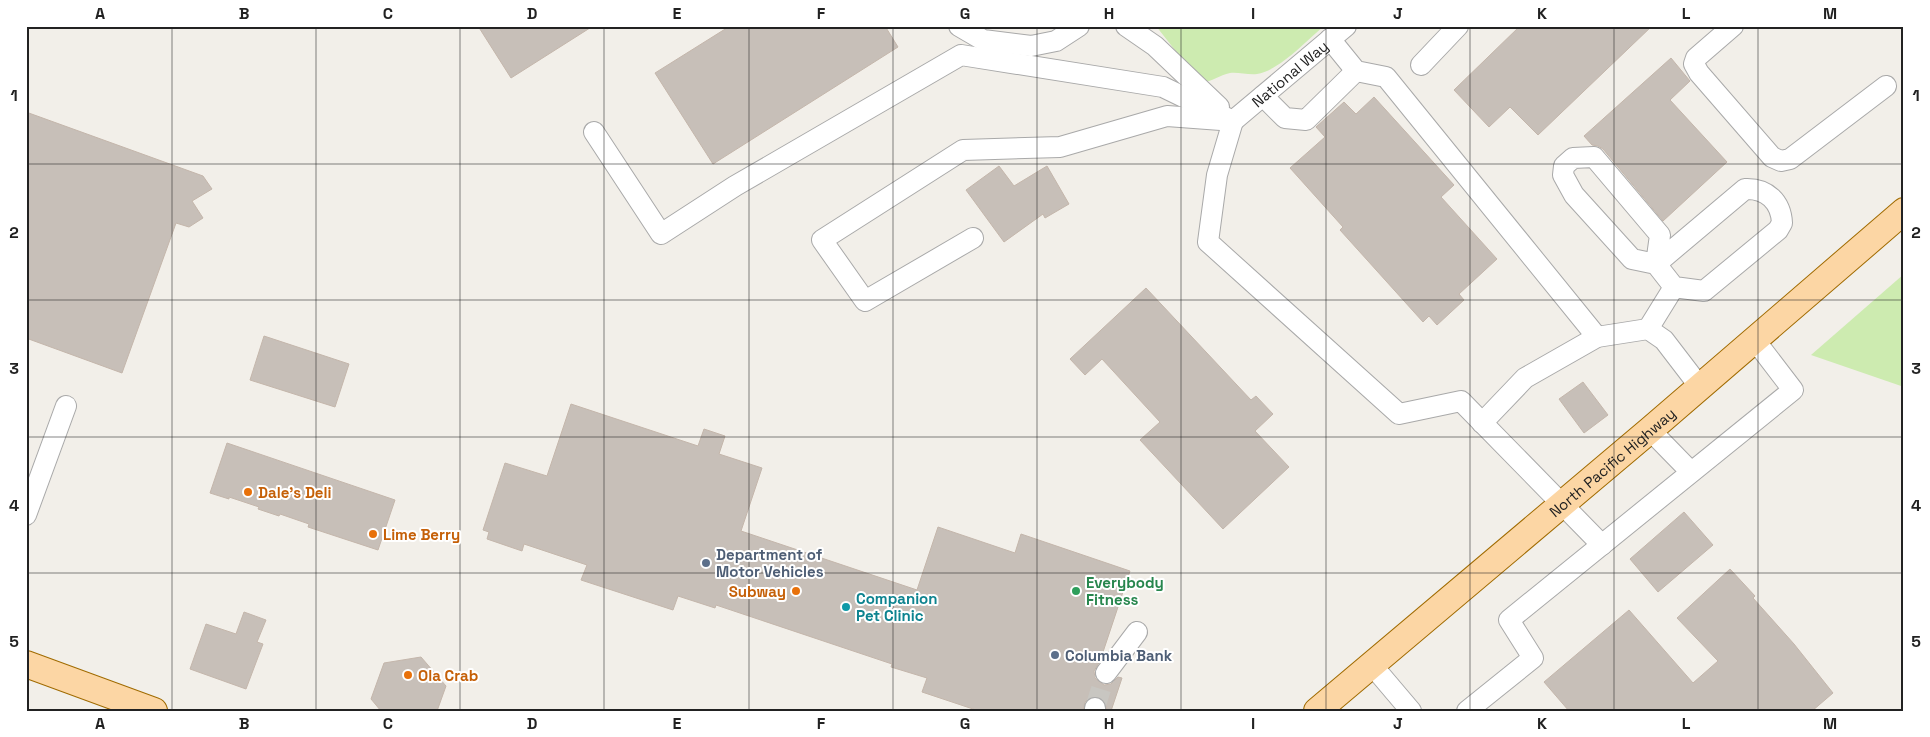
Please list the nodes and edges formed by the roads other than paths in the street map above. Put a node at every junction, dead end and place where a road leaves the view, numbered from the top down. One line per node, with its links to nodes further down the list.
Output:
1 (959, 26): 2 (street)
2 (1080, 26)
3 (1126, 26): 12 (street)
4 (1346, 26): 7 (street, National Way)
5 (1458, 26): 8 (street)
6 (1733, 26): 10 (street)
7 (1330, 39): 9 (street); 11 (street, National Way)
8 (1421, 65)
9 (1356, 71): 11 (street); 19 (street)
10 (1886, 86)
11 (1263, 96): 12 (street, National Way)
12 (1234, 121): 13 (street); 15 (street); 23 (street)
13 (594, 132)
14 (1904, 210): 20 (main road, North Pacific Highway)
15 (973, 238)
16 (1656, 264): 16 (street); 17 (street); 17 (street)
17 (1674, 287): 18 (street)
18 (1648, 329): 19 (street); 21 (street)
19 (1597, 337): 23 (street)
20 (1754, 339): 21 (main road, North Pacific Highway); 25 (street)
21 (1700, 387): 24 (main road, North Pacific Highway)
22 (66, 406): 27 (street)
23 (1482, 423): 26 (street)
24 (1650, 430): 25 (street); 26 (main road, North Pacific Highway)
25 (1691, 472): 28 (street)
26 (1561, 505): 28 (street); 31 (main road, North Pacific Highway)
27 (26, 515)
28 (1602, 545): 36 (street)
29 (1137, 632): 32 (street)
30 (26, 664): 33 (main road)
31 (1372, 665): 34 (main road, North Pacific Highway); 35 (street)
32 (1106, 673)
33 (154, 711)
34 (1318, 711)
35 (1411, 711)
36 (1467, 711)

